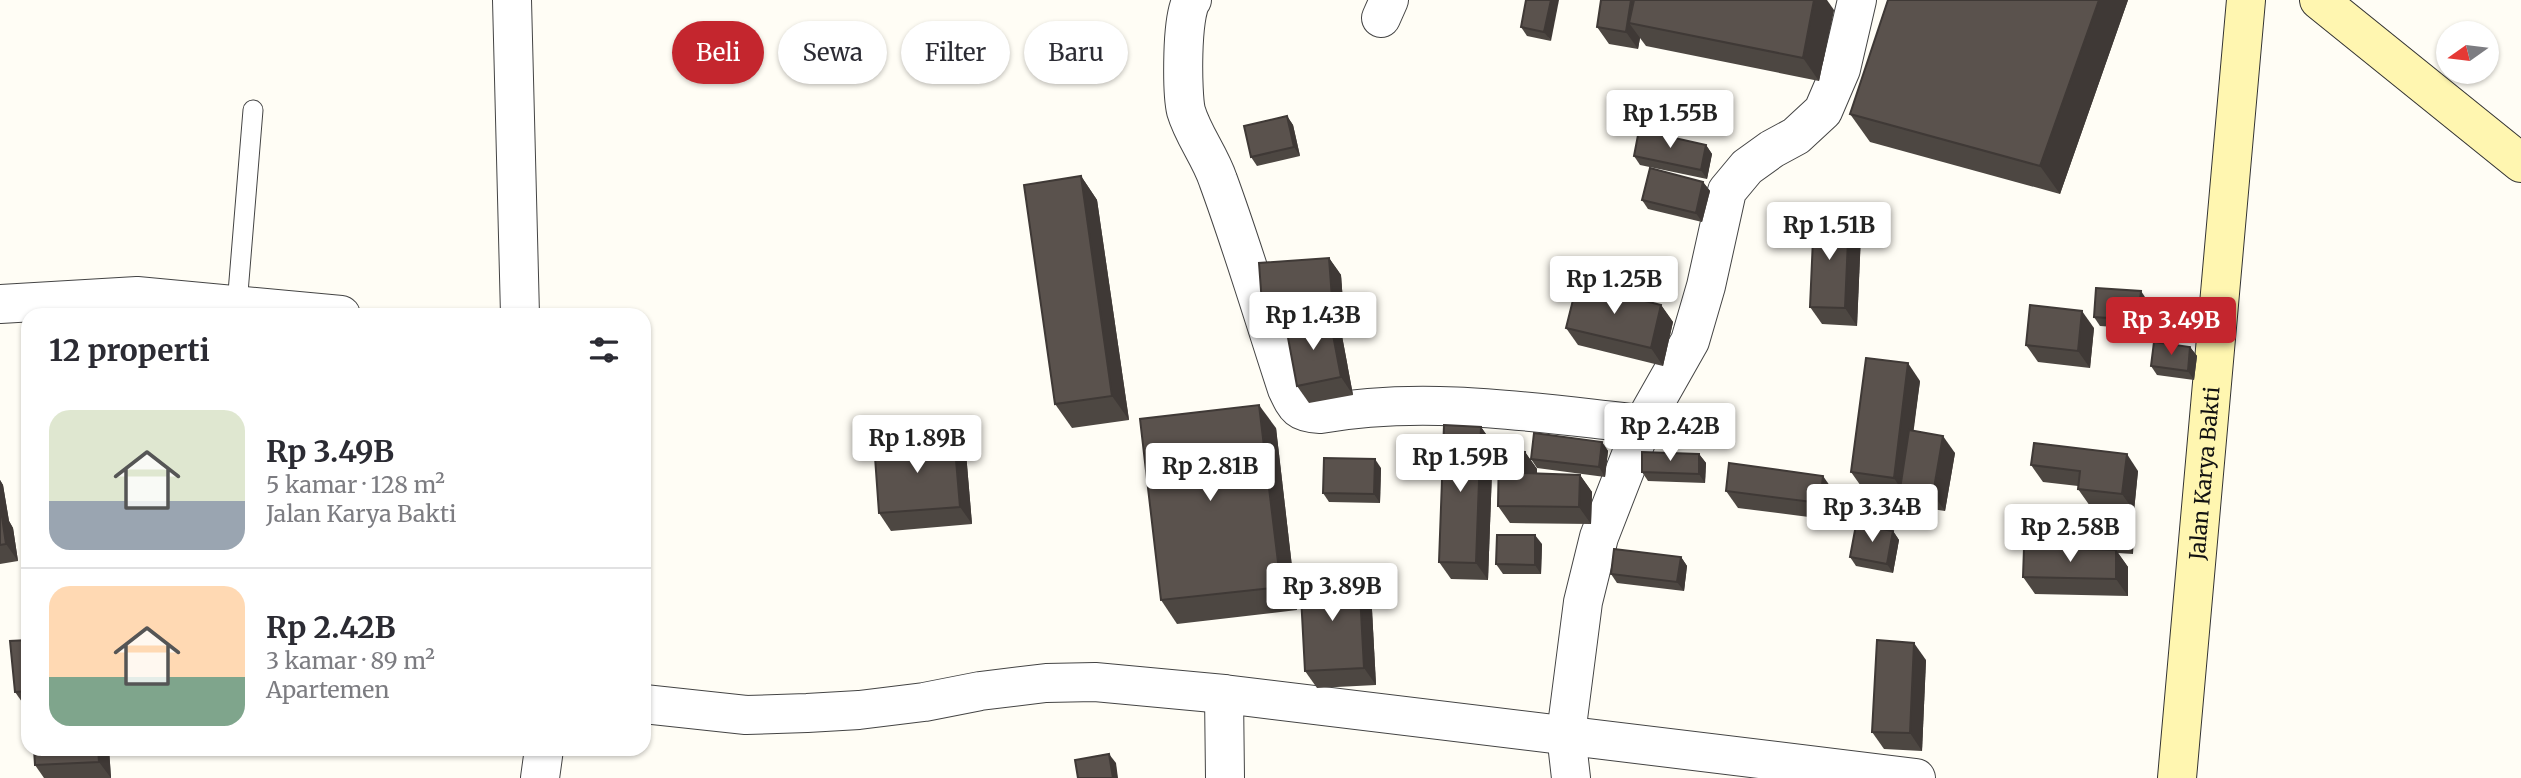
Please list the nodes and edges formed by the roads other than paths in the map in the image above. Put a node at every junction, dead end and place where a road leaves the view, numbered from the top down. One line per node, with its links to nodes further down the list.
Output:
1 (512, 0): 11 (street)
2 (1192, 0): 12 (street)
3 (1857, 0): 12 (street)
4 (2246, 0): 21 (street, Jalan Karya Bakti)
5 (2319, 0): 7 (street)
6 (253, 110): 9 (lane)
7 (2520, 160)
8 (0, 304): 9 (street)
9 (237, 304): 10 (street)
10 (275, 308)
11 (520, 308)
12 (1643, 424): 15 (street)
13 (1224, 694): 14 (street); 15 (street); 18 (street)
14 (651, 705)
15 (1566, 734): 19 (street); 20 (street)
16 (543, 756): 17 (street)
17 (540, 778)
18 (1225, 778)
19 (1571, 778)
20 (1916, 778)
21 (2177, 778)

